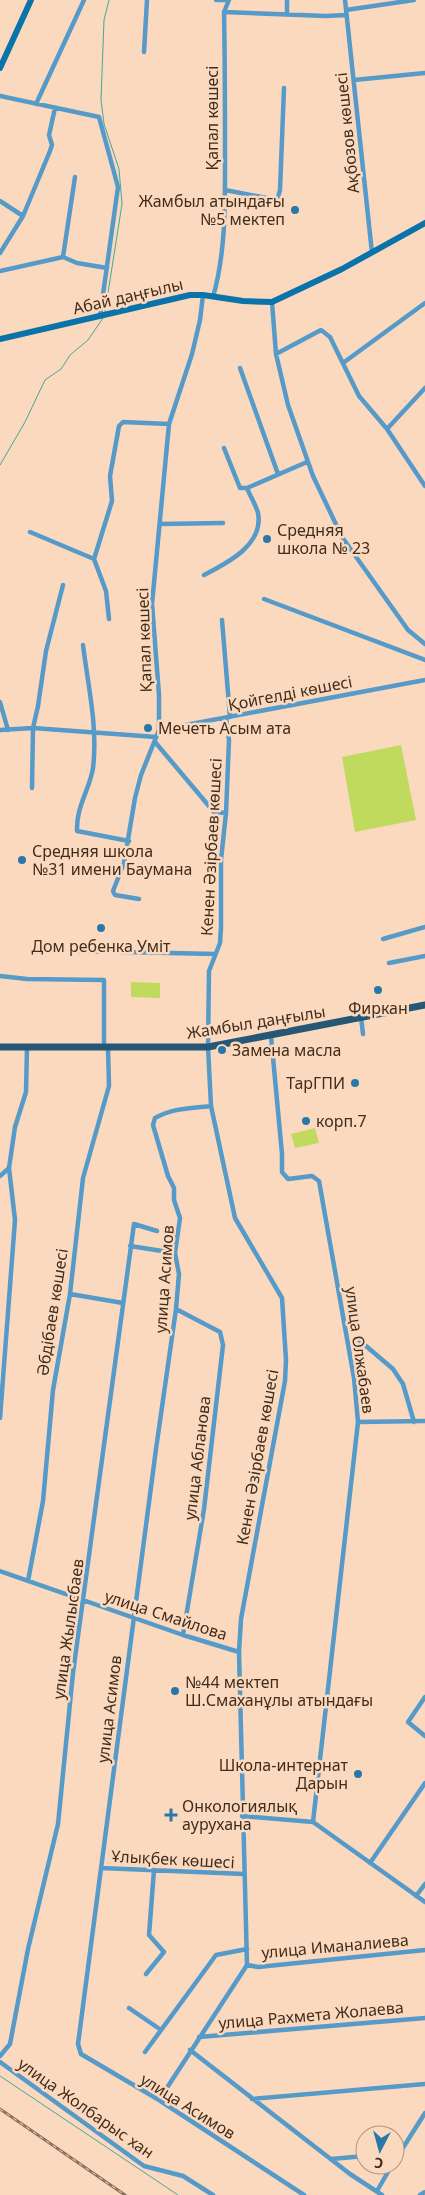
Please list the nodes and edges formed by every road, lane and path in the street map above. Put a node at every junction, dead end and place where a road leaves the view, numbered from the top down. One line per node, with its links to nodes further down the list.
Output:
1 (32, 0): 13 (main road)
2 (84, 0): 18 (street)
3 (146, 0): 12 (street)
4 (216, 0): 5 (street)
5 (229, 0): 9 (street, Қапал көшесі)
6 (288, 0): 11 (street)
7 (345, 0): 10 (street, Ақбозов көшесі)
8 (414, 0): 10 (street)
9 (224, 12): 11 (street); 21 (street, Қапал көшесі)
10 (346, 13): 11 (street); 15 (street, Ақбозов көшесі)
11 (287, 14)
12 (144, 52)
13 (0, 68)
14 (425, 73): 15 (street)
15 (354, 80): 26 (street, Ақбозов көшесі)
16 (284, 88): 21 (street)
17 (0, 96): 18 (street)
18 (36, 104): 19 (street)
19 (55, 108): 23 (street); 28 (street)
20 (75, 177): 27 (street)
21 (225, 190): 31 (street, Қапал көшесі)
22 (0, 201): 23 (street)
23 (23, 216): 25 (street)
24 (425, 223): 26 (main road, Абай даңғылы)
25 (0, 253)
26 (372, 253): 32 (main road, Абай даңғылы)
27 (62, 257): 28 (street); 29 (street)
28 (107, 268): 34 (street)
29 (0, 271)
30 (202, 295): 31 (main road, Абай даңғылы); 34 (main road, Абай даңғылы); 40 (street, Қапал көшесі)
31 (213, 297): 32 (main road, Абай даңғылы)
32 (272, 302): 36 (street)
33 (425, 304): 37 (street)
34 (100, 316): 35 (main road, Абай даңғылы)
35 (0, 339)
36 (276, 354): 37 (street); 43 (street)
37 (343, 363): 41 (street)
38 (240, 368): 44 (street)
39 (425, 388): 41 (street)
40 (169, 424): 48 (street, Қапал көшесі); 50 (street)
41 (386, 429): 45 (street)
42 (224, 448): 46 (street)
43 (307, 462): 44 (street); 56 (street)
44 (278, 474): 46 (street)
45 (425, 486)
46 (247, 488): 51 (street)
47 (223, 523): 48 (street)
48 (160, 524): 65 (street, Қапал көшесі)
49 (30, 532): 50 (street)
50 (94, 559): 54 (street)
51 (204, 575)
52 (63, 585): 62 (street)
53 (264, 599): 58 (street)
54 (108, 618)
55 (222, 620): 61 (street, Кенен Әзірбаев көшесі)
56 (425, 644)
57 (83, 645): 66 (street)
58 (425, 660)
59 (425, 680): 61 (street, Қойгелді көшесі)
60 (0, 702): 64 (street)
61 (228, 717): 65 (street, Қойгелді көшесі); 69 (street, Кенен Әзірбаев көшесі)
62 (33, 728): 64 (street); 66 (street); 68 (street)
63 (0, 730): 64 (street)
64 (8, 730)
65 (159, 730): 67 (street, Қапал көшесі)
66 (94, 733): 67 (street); 70 (street)
67 (156, 739): 69 (street); 70 (street, Қапал көшесі)
68 (32, 788)
69 (226, 813): 75 (street, Кенен Әзірбаев көшесі)
70 (129, 841): 71 (street, Қапал көшесі)
71 (139, 899)
72 (425, 927): 73 (street)
73 (383, 939)
74 (79, 951): 75 (street)
75 (215, 954): 85 (street, Кенен Әзірбаев көшесі)
76 (425, 956): 77 (street)
77 (389, 963)
78 (0, 976): 86 (street, Әбдібаев көшесі)
79 (425, 1005): 80 (main road, Жамбыл даңғылы)
80 (360, 1018): 81 (street); 82 (main road, Жамбыл даңғылы)
81 (362, 1034)
82 (270, 1036): 85 (main road, Жамбыл даңғылы); 99 (street, улица Олжабаев)
83 (0, 1047): 84 (main road, Жамбыл даңғылы)
84 (27, 1047): 86 (main road, Жамбыл даңғылы); 88 (street)
85 (208, 1047): 86 (main road, Жамбыл даңғылы); 87 (street, Кенен Әзірбаев көшесі)
86 (106, 1048): 93 (street, Әбдібаев көшесі)
87 (211, 1106): 92 (street, улица Асимов); 106 (street, Кенен Әзірбаев көшесі)
88 (8, 1168): 89 (street); 97 (street)
89 (0, 1176)
90 (157, 1231): 91 (street, улица Жылысбаев)
91 (130, 1246): 92 (street); 94 (street, улица Жылысбаев)
92 (175, 1253): 95 (street, улица Асимов)
93 (70, 1294): 94 (street); 102 (street, Әбдібаев көшесі)
94 (123, 1303): 103 (street, улица Жылысбаев)
95 (176, 1309): 104 (street, улица Асимов); 105 (street, улица Абланова)
96 (359, 1340): 100 (street)
97 (0, 1418)
98 (425, 1421): 100 (street)
99 (358, 1422): 100 (street); 111 (street, улица Олжабаев)
100 (414, 1422)
101 (0, 1571): 102 (street, улица Смайлова)
102 (28, 1581): 103 (street, улица Смайлова)
103 (85, 1601): 104 (street, улица Смайлова); 129 (street, улица Жылысбаев)
104 (133, 1618): 105 (street, улица Смайлова); 113 (street, улица Асимов)
105 (183, 1635): 106 (street, улица Смайлова)
106 (239, 1652): 110 (street, Кенен Әзірбаев көшесі)
107 (425, 1697): 108 (street)
108 (425, 1736)
109 (425, 1783): 112 (street)
110 (242, 1816): 111 (street); 115 (street, Кенен Әзірбаев көшесі)
111 (313, 1822): 112 (street)
112 (370, 1862): 117 (street)
113 (101, 1868): 114 (street, Ұлықбек көшесі); 133 (street, улица Асимов)
114 (154, 1870): 115 (street, Ұлықбек көшесі); 122 (street)
115 (244, 1874): 119 (street, Кенен Әзірбаев көшесі)
116 (425, 1884): 117 (street)
117 (416, 1896): 118 (street)
118 (425, 1902)
119 (247, 1949): 121 (street, Кенен Әзірбаев көшесі); 125 (street)
120 (425, 1950): 121 (street, улица Иманалиева)
121 (247, 1965): 126 (street)
122 (146, 1974)
123 (129, 2008): 125 (street)
124 (425, 2018): 126 (street, улица Рахмета Жолаева)
125 (161, 2030): 128 (street)
126 (199, 2037): 127 (street)
127 (190, 2050): 132 (street); 133 (street)
128 (145, 2052)
129 (0, 2056)
130 (0, 2062): 141 (street, улица Жолбарыс хан)
131 (425, 2084): 132 (street)
132 (252, 2099): 137 (street)
133 (159, 2100): 142 (street, улица Асимов)
134 (425, 2113): 135 (street)
135 (405, 2142)
136 (355, 2157): 137 (street)
137 (331, 2159): 139 (street)
138 (386, 2175): 139 (street)
139 (377, 2191): 143 (street)
140 (425, 2192): 144 (street)
141 (213, 2195)
142 (304, 2195)
143 (382, 2195)
144 (420, 2195)

